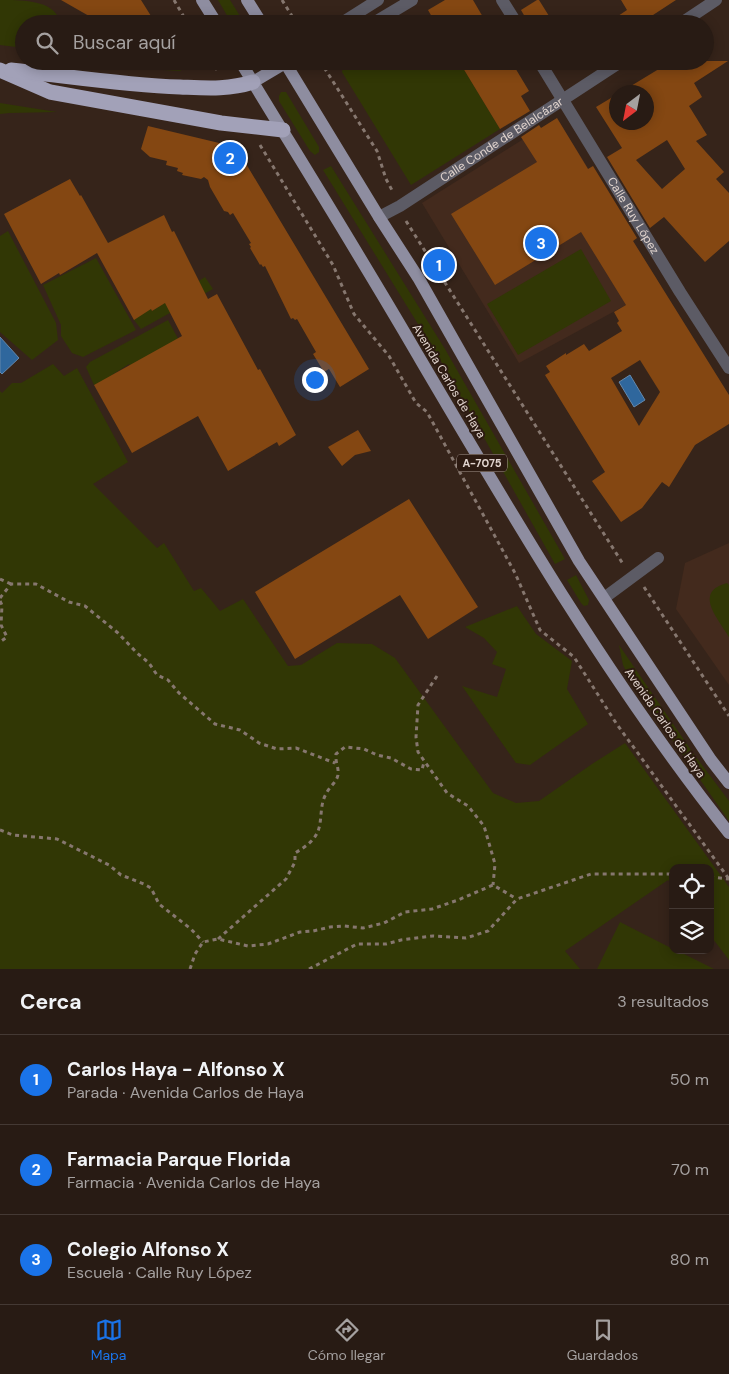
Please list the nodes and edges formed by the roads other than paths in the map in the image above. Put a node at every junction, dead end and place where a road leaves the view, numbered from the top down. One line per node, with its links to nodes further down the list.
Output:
1 (202, 0): 7 (main road)
2 (247, 0): 8 (main road)
3 (378, 0): 9 (street)
4 (412, 0): 10 (street)
5 (502, 0): 11 (street)
6 (716, 0): 12 (street)
7 (211, 15)
8 (256, 15)
9 (354, 15)
10 (387, 15)
11 (511, 15)
12 (694, 15)
13 (0, 69): 19 (highway); 21 (highway)
14 (246, 70): 19 (main road, Avenida Carlos de Haya / A-7075)
15 (273, 70): 19 (main road)
16 (291, 70): 22 (main road, Avenida Carlos de Haya / A-7075)
17 (545, 70): 20 (street, Calle Ruy López)
18 (608, 70): 20 (street, Calle Conde de Belalcázar)
19 (253, 82): 21 (main road, Avenida Carlos de Haya / A-7075)
20 (563, 100): 22 (street, Calle Conde de Belalcázar); 23 (street, Calle Ruy López)
21 (282, 130): 27 (main road, Avenida Carlos de Haya / A-7075)
22 (379, 217): 25 (main road, Avenida Carlos de Haya / A-7075)
23 (729, 368)
24 (658, 558): 25 (street)
25 (604, 598): 26 (main road, Avenida Carlos de Haya / A-7075)
26 (729, 783)
27 (729, 833)

